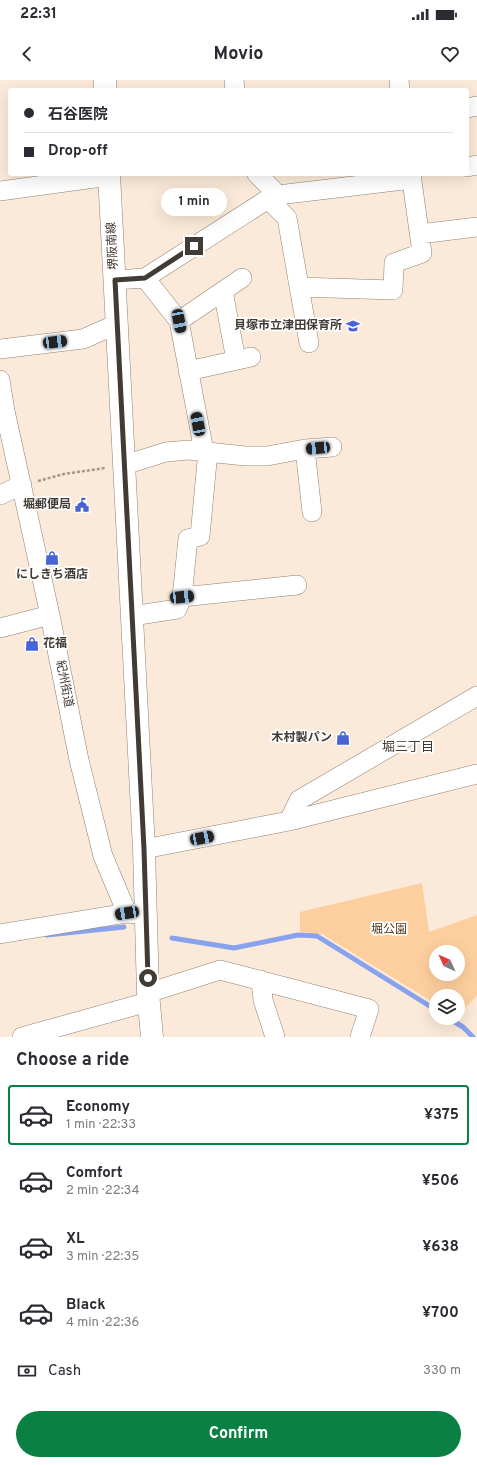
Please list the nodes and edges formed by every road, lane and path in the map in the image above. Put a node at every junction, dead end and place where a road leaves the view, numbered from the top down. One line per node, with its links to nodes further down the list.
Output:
1 (102, 176): 6 (street)
2 (109, 176): 12 (main road, 堺阪南線)
3 (258, 176): 7 (street)
4 (407, 176): 7 (street)
5 (413, 176): 9 (street)
6 (0, 191)
7 (273, 197): 10 (street); 13 (street)
8 (477, 227): 9 (street)
9 (420, 234): 13 (street)
10 (145, 278): 12 (street); 15 (street)
11 (242, 278): 14 (street)
12 (115, 280): 16 (main road, 堺阪南線)
13 (299, 287): 17 (street)
14 (223, 291): 15 (street); 19 (street)
15 (179, 321): 19 (street)
16 (117, 324): 18 (street); 25 (main road, 堺阪南線)
17 (309, 343)
18 (0, 349)
19 (188, 371): 24 (street)
20 (0, 380): 21 (street, 紀州街道)
21 (2, 412): 26 (street, 紀州街道)
22 (332, 447): 23 (street)
23 (305, 449): 24 (street); 28 (street)
24 (206, 451): 25 (street); 30 (street)
25 (124, 465): 26 (path); 32 (main road, 堺阪南線)
26 (22, 485): 27 (street); 31 (street, 紀州街道)
27 (0, 495)
28 (312, 512)
29 (296, 585): 30 (street)
30 (182, 597): 32 (street)
31 (50, 615): 33 (street); 38 (street, 紀州街道)
32 (132, 616): 37 (main road, 堺阪南線)
33 (0, 628)
34 (477, 696): 36 (street)
35 (477, 774): 36 (street)
36 (289, 822): 37 (street)
37 (144, 849): 38 (main road, 堺阪南線)
38 (137, 913): 39 (street); 41 (main road, 堺阪南線)
39 (0, 934)
40 (261, 980): 41 (street); 44 (street); 45 (street)
41 (148, 998): 42 (street); 43 (main road, 堺阪南線)
42 (22, 1037)
43 (152, 1037)
44 (275, 1037)
45 (360, 1037)

